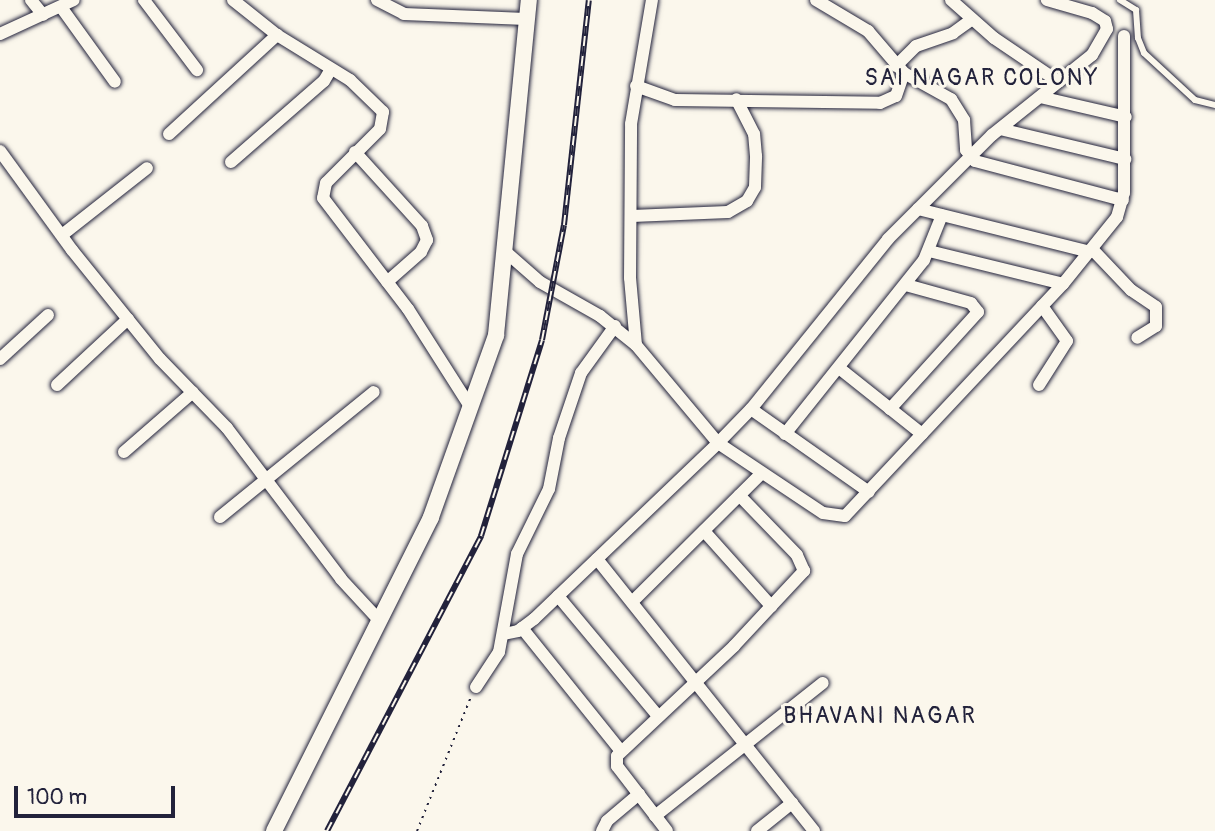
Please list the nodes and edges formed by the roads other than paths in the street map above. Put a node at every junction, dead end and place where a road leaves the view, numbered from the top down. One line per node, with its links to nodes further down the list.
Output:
1 (31, 0): 13 (street)
2 (74, 0): 12 (street)
3 (144, 0): 21 (street)
4 (233, 0): 17 (street)
5 (377, 0): 14 (street)
6 (529, 0): 14 (street)
7 (652, 0): 24 (street)
8 (816, 0): 20 (street)
9 (951, 0): 15 (street)
10 (1047, 0): 23 (street)
11 (1120, 0): 27 (lane)
12 (61, 7): 13 (street); 22 (street)
13 (43, 15): 16 (street)
14 (527, 19): 44 (street)
15 (971, 20): 20 (street); 23 (street)
16 (0, 34)
17 (277, 35): 19 (street); 30 (street)
18 (1124, 37): 28 (street)
19 (331, 69): 32 (street); 35 (street)
20 (900, 69): 26 (street); 33 (street)
21 (197, 70)
22 (115, 82)
23 (1059, 82): 25 (street)
24 (636, 86): 26 (street); 40 (street)
25 (1040, 97): 28 (street); 29 (street)
26 (737, 99): 40 (street)
27 (1215, 105)
28 (1126, 117): 34 (street)
29 (1000, 129): 33 (street); 34 (street)
30 (169, 134)
31 (0, 151): 41 (street)
32 (355, 152): 45 (street); 45 (street)
33 (970, 157): 37 (street); 38 (street)
34 (1125, 159): 37 (street)
35 (231, 162)
36 (147, 168): 41 (street)
37 (1123, 200): 43 (street)
38 (918, 209): 39 (street); 61 (street)
39 (942, 215): 42 (street); 43 (street)
40 (632, 216): 53 (street)
41 (62, 235): 50 (street)
42 (929, 251): 46 (street); 47 (street)
43 (1091, 251): 46 (street); 52 (street)
44 (507, 253): 51 (street); 60 (street)
45 (387, 282): 60 (street)
46 (1063, 284): 48 (street)
47 (906, 285): 55 (street); 62 (street)
48 (1042, 306): 57 (street); 63 (street)
49 (48, 315): 54 (street)
50 (128, 319): 56 (street); 58 (street)
51 (615, 326): 53 (street); 79 (street)
52 (1137, 338)
53 (636, 345): 65 (street)
54 (0, 359)
55 (839, 369): 62 (street); 64 (street)
56 (57, 385)
57 (1039, 385)
58 (193, 392): 66 (street); 68 (street)
59 (374, 392): 68 (street)
60 (471, 408): 77 (street)
61 (751, 409): 64 (street); 65 (street)
62 (890, 409): 63 (street)
63 (922, 434): 69 (street)
64 (785, 435): 69 (street)
65 (718, 443): 67 (street); 73 (street)
66 (124, 452)
67 (762, 473): 69 (street); 70 (street)
68 (267, 476): 71 (street); 77 (street)
69 (869, 492)
70 (739, 495): 72 (street); 76 (street)
71 (220, 517)
72 (704, 531): 75 (street); 76 (street)
73 (597, 559): 74 (street); 75 (street)
74 (558, 596): 78 (street); 83 (street)
75 (632, 602): 80 (street)
76 (771, 606): 80 (street)
77 (379, 620): 89 (street)
78 (522, 628): 79 (street); 85 (street)
79 (504, 634): 82 (street)
80 (696, 681): 83 (street); 84 (street)
81 (823, 683): 84 (street)
82 (476, 687)
83 (658, 716): 85 (street)
84 (746, 745): 87 (street); 88 (street)
85 (621, 751): 86 (street)
86 (639, 794): 88 (street); 90 (street)
87 (792, 803): 92 (street); 93 (street)
88 (655, 816): 91 (street)
89 (274, 831)
90 (602, 831)
91 (667, 831)
92 (757, 831)
93 (814, 831)

